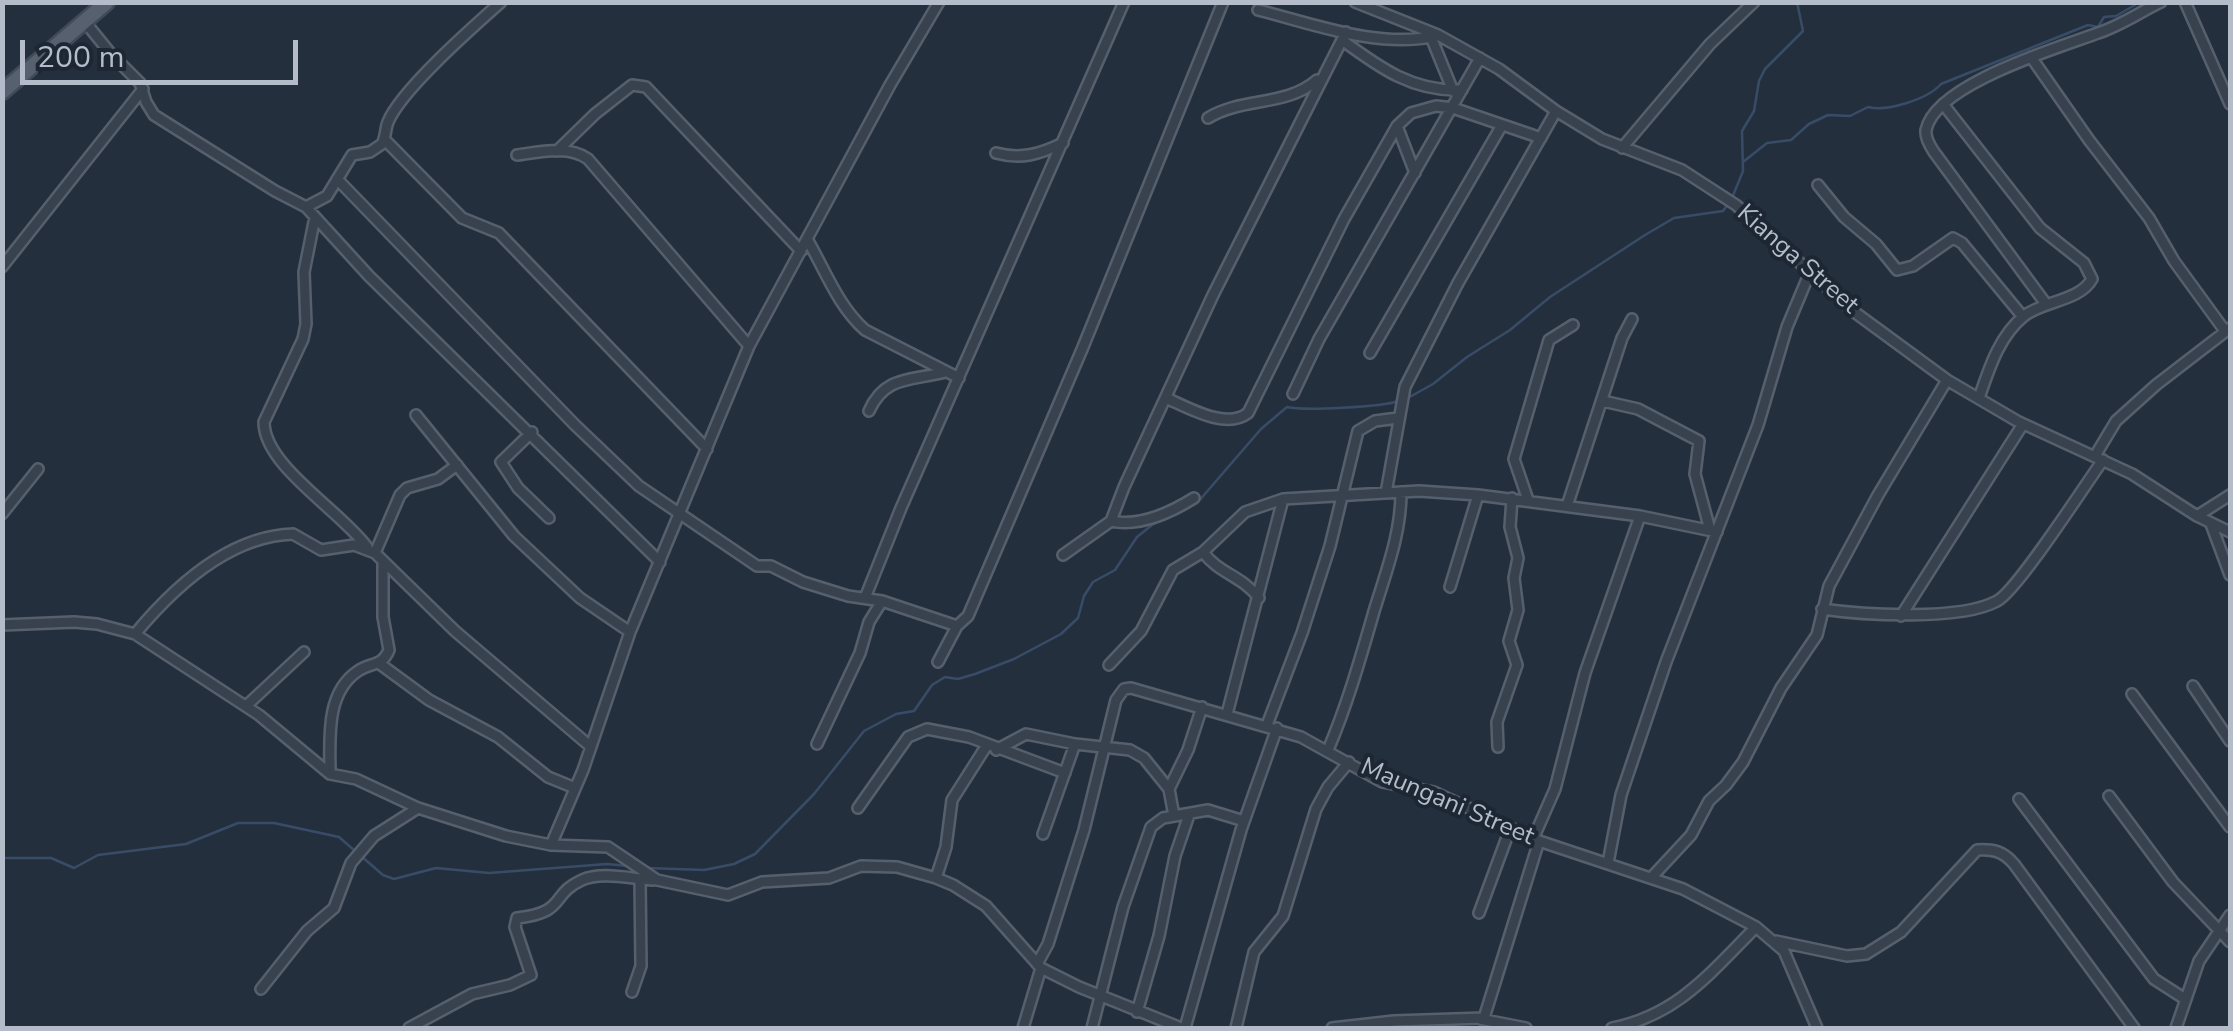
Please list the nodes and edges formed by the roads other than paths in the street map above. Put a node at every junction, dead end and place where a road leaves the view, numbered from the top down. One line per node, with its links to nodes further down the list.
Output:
1 (108, 2): 12 (main road)
2 (500, 2): 29 (street)
3 (939, 2): 40 (street)
4 (1124, 2): 30 (street)
5 (1222, 2): 99 (street)
6 (1355, 2): 10 (street, Kianga Street)
7 (1754, 2): 31 (street)
8 (2162, 2): 15 (street)
9 (2185, 2): 22 (street)
10 (1376, 6): 14 (street, Kianga Street)
11 (1258, 10): 13 (street)
12 (86, 22): 18 (street); 20 (main road)
13 (1344, 36): 14 (street); 17 (street); 19 (street)
14 (1434, 36): 16 (street, Kianga Street); 19 (street)
15 (2032, 57): 21 (street); 48 (street)
16 (1480, 58): 19 (street); 24 (street, Kianga Street)
17 (1323, 76): 25 (street); 55 (street)
18 (143, 89): 38 (street); 42 (street)
19 (1457, 91): 23 (street)
20 (2, 92)
21 (1943, 104): 44 (street); 44 (street)
22 (2230, 104)
23 (1453, 108): 26 (street); 27 (street); 35 (street)
24 (1556, 111): 28 (street); 31 (street, Kianga Street)
25 (1208, 118)
26 (1502, 125): 28 (street); 50 (street)
27 (1397, 126): 35 (street); 55 (street)
28 (1540, 138): 60 (street)
29 (385, 140): 36 (street); 63 (street)
30 (1062, 143): 33 (street); 52 (street)
31 (1622, 148): 43 (street, Kianga Street)
32 (556, 151): 34 (street); 41 (street); 49 (street)
33 (996, 153)
34 (517, 154)
35 (1415, 173): 54 (street)
36 (337, 179): 38 (street); 77 (street)
37 (1818, 185): 45 (street)
38 (306, 207): 39 (street)
39 (315, 217): 62 (street); 86 (street)
40 (808, 239): 41 (street); 51 (street)
41 (800, 251): 49 (street)
42 (2, 267)
43 (1810, 272): 53 (street, Kianga Street); 84 (street)
44 (2046, 304): 45 (street)
45 (2023, 317): 56 (street)
46 (1632, 318): 57 (street)
47 (1573, 326): 75 (street)
48 (2228, 329): 64 (street)
49 (750, 346): 63 (street)
50 (1370, 353)
51 (945, 372): 52 (street); 58 (street)
52 (959, 378): 93 (street)
53 (1947, 380): 56 (street, Kianga Street); 96 (street)
54 (1293, 394)
55 (1166, 398): 82 (street)
56 (1979, 398): 61 (street, Kianga Street)
57 (1603, 401): 76 (street); 84 (street)
58 (870, 411)
59 (416, 415): 65 (street)
60 (1398, 418): 68 (street); 71 (street)
61 (2023, 424): 64 (street, Kianga Street); 97 (street)
62 (532, 432): 81 (street); 89 (street)
63 (707, 450): 77 (street)
64 (2099, 458): 80 (street, Kianga Street); 97 (street)
65 (456, 465): 86 (street); 100 (street)
66 (38, 470): 78 (street)
67 (1401, 492): 68 (street); 69 (street); 119 (street)
68 (1386, 493): 71 (street)
69 (1478, 495): 73 (street); 92 (street)
70 (2230, 495): 80 (street)
71 (1343, 496): 74 (street); 111 (street)
72 (1194, 498): 82 (street)
73 (1512, 498): 75 (street); 118 (street)
74 (1283, 499): 87 (street); 94 (street)
75 (1528, 500): 76 (street)
76 (1567, 506): 79 (street)
77 (679, 512): 89 (street); 93 (street)
78 (2, 514)
79 (1640, 516): 84 (street); 135 (street)
80 (2197, 516): 83 (street, Kianga Street)
81 (549, 518)
82 (1111, 521): 88 (street)
83 (2211, 524): 85 (street, Kianga Street); 91 (street)
84 (1713, 531): 137 (street)
85 (2230, 532)
86 (372, 551): 90 (street); 101 (street)
87 (1203, 552): 94 (street); 105 (street)
88 (1063, 554)
89 (660, 562): 100 (street)
90 (383, 563): 104 (street); 115 (street)
91 (2230, 575)
92 (1450, 588)
93 (864, 598): 95 (street)
94 (1258, 598): 110 (street)
95 (882, 601): 99 (street); 113 (street)
96 (1822, 609): 97 (street); 139 (street)
97 (1901, 616)
98 (2, 625): 101 (street)
99 (957, 626): 103 (street)
100 (630, 632): 115 (street)
101 (135, 634): 108 (street)
102 (304, 652): 108 (street)
103 (938, 662)
104 (380, 664): 122 (street); 123 (street)
105 (1109, 666)
106 (2193, 686): 112 (street)
107 (2132, 694): 132 (street)
108 (246, 706): 122 (street)
109 (1202, 708): 110 (street, Maungani Street); 117 (street, Maungani Street); 124 (street)
110 (1227, 714): 111 (street, Maungani Street)
111 (1272, 727): 119 (street, Maungani Street); 131 (street)
112 (2230, 741)
113 (816, 744)
114 (1075, 744): 116 (street); 117 (street); 121 (street)
115 (591, 747): 123 (street)
116 (992, 748): 121 (street); 128 (street); 138 (street)
117 (1106, 748): 124 (street); 148 (street, Maungani Street)
118 (1498, 748)
119 (1328, 750): 120 (street, Maungani Street)
120 (1350, 762): 133 (street, Maungani Street); 159 (street)
121 (1065, 772): 134 (street)
122 (330, 774): 127 (street)
123 (575, 788): 136 (street)
124 (1169, 789): 130 (street)
125 (2109, 796): 145 (street)
126 (2019, 799): 152 (street)
127 (418, 808): 136 (street); 149 (street)
128 (858, 808)
129 (1189, 815): 130 (street); 131 (street); 153 (street)
130 (1174, 816): 151 (street)
131 (1244, 821): 158 (street)
132 (2230, 828)
133 (1510, 829): 135 (street, Maungani Street); 142 (street)
134 (1043, 834)
135 (1536, 840): 137 (street, Maungani Street); 154 (street)
136 (551, 845): 141 (street)
137 (1608, 864): 139 (street, Maungani Street)
138 (936, 878): 141 (street); 148 (street)
139 (1651, 878): 144 (street, Maungani Street)
140 (640, 880): 141 (street); 150 (street); 155 (street)
141 (657, 880)
142 (1479, 913)
143 (2230, 915): 145 (street)
144 (1756, 927): 146 (street, Maungani Street); 162 (street)
145 (2218, 932): 147 (street); 152 (street)
146 (1774, 941): 163 (street, Maungani Street); 164 (street)
147 (2230, 942)
148 (1039, 966): 151 (street); 156 (street, Maungani Street)
149 (260, 989)
150 (632, 992)
151 (1100, 996): 153 (street); 157 (street)
152 (2185, 999): 165 (street)
153 (1137, 1012): 158 (street)
154 (1480, 1020): 160 (street); 161 (street)
155 (409, 1028)
156 (1023, 1028)
157 (1092, 1028)
158 (1183, 1028)
159 (1236, 1028)
160 (1332, 1028)
161 (1526, 1028)
162 (1612, 1028)
163 (1817, 1028)
164 (2134, 1028)
165 (2176, 1028)

